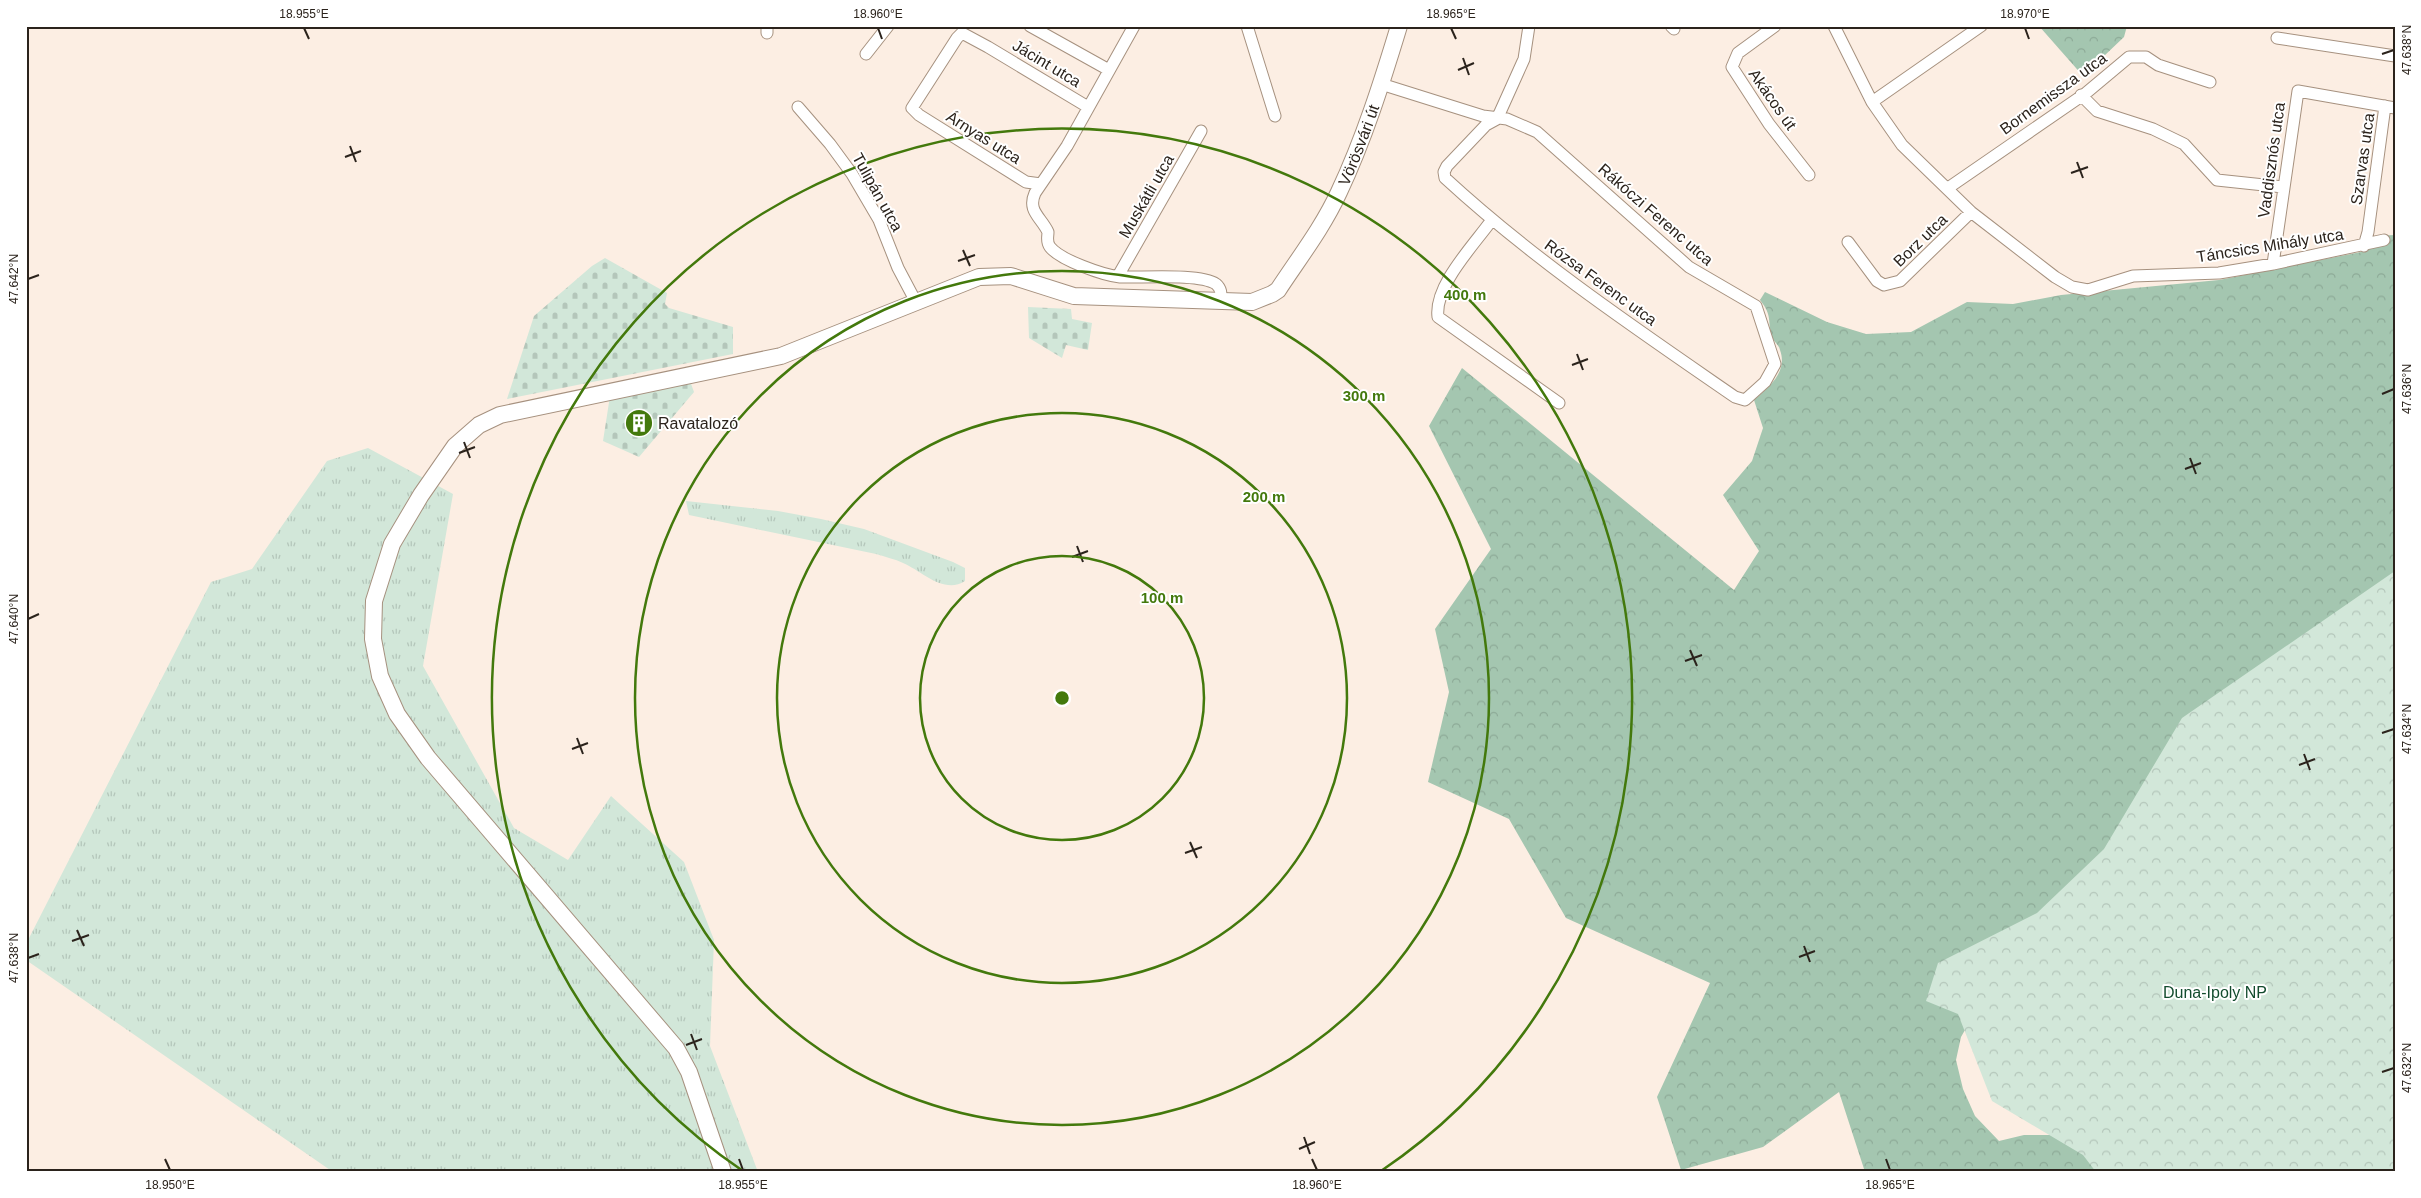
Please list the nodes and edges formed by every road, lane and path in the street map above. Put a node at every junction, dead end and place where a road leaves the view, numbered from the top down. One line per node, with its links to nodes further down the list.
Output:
1 (888, 26): 11 (street)
2 (1030, 26): 13 (street)
3 (1134, 26): 13 (street)
4 (1247, 26): 22 (street)
5 (1399, 26): 15 (main road, Vörösvári út)
6 (1529, 26): 23 (street)
7 (1776, 26): 25 (street, Akácos út)
8 (1834, 26): 17 (street, Táncsics Mihály utca)
9 (1981, 26): 17 (street)
10 (2277, 38): 12 (street)
11 (866, 54)
12 (2395, 56)
13 (1109, 70): 19 (street)
14 (2210, 82): 16 (street, Bornemissza utca)
15 (1381, 84): 23 (street, Rákóczi Ferenc utca); 37 (main road, Vörösvári út)
16 (2081, 95): 27 (street, Bornemissza utca); 28 (street)
17 (1872, 102): 27 (street, Táncsics Mihály utca)
18 (798, 107): 36 (street, Tulipán utca)
19 (1088, 107): 21 (street, Jácint utca); 26 (street)
20 (2390, 107): 28 (street, Vaddisznós utca); 33 (street, Szarvas utca)
21 (912, 108): 26 (street, Árnyas utca)
22 (1275, 116)
23 (1496, 119): 30 (street, Rózsa Ferenc utca); 38 (street, Rákóczi Ferenc utca)
24 (1201, 132): 35 (street, Muskátli utca)
25 (1809, 175)
26 (1041, 184): 35 (street)
27 (1948, 188): 29 (street, Táncsics Mihály utca)
28 (2283, 188): 34 (street, Vaddisznós utca)
29 (1971, 212): 32 (street, Borz utca); 34 (street, Táncsics Mihály utca)
30 (1491, 221): 38 (street, Rózsa Ferenc utca); 39 (street)
31 (2384, 240): 33 (street, Táncsics Mihály utca)
32 (1848, 242)
33 (2364, 246): 34 (street, Táncsics Mihály utca)
34 (2274, 264)
35 (1118, 276): 37 (street)
36 (916, 302): 37 (main road, Vörösvári út); 40 (main road, Vörösvári út)
37 (1221, 302)
38 (1745, 400)
39 (1560, 403)
40 (722, 1172)

